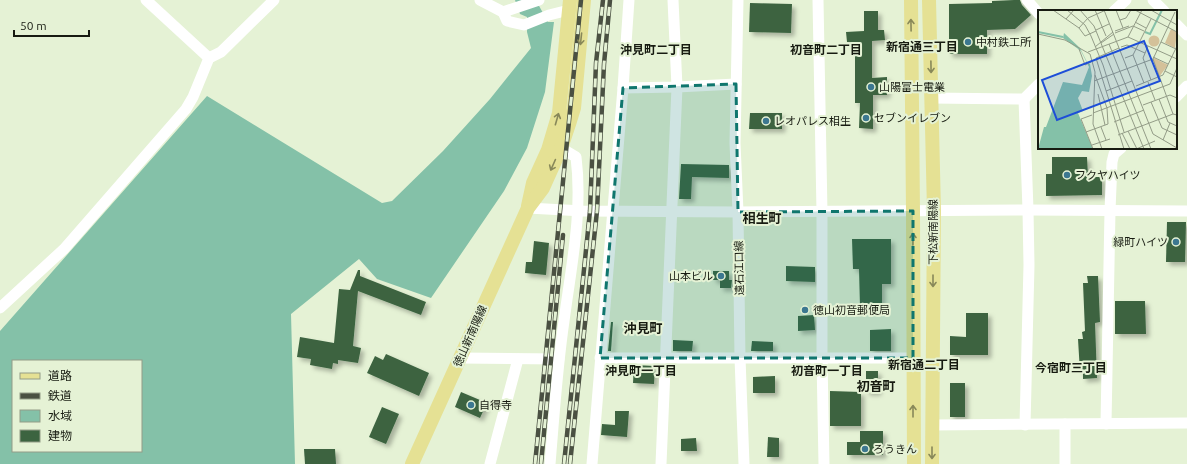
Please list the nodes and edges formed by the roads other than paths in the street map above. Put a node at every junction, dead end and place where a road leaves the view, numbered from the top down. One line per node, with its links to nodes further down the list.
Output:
1 (146, 0): 22 (street)
2 (274, 0): 22 (street)
3 (480, 0): 16 (street)
4 (538, 0): 16 (street)
5 (584, 0): 31 (main road, 徳山新南陽線, one-way to 31)
6 (629, 0): 27 (street)
7 (673, 0): 26 (street)
8 (738, 0): 23 (street, 遠石江口線)
9 (818, 0): 43 (street)
10 (911, 0): 37 (main road, 下松新南陽線, one-way to 10)
11 (929, 0): 29 (main road, 下松新南陽線, one-way to 29)
12 (1027, 0): 19 (street)
13 (1126, 0): 17 (street)
14 (1153, 0): 18 (street)
15 (570, 5): 16 (street); 33 (main road, 徳山新南陽線, one-way to 15)
16 (497, 7)
17 (1115, 10)
18 (1163, 10)
19 (1038, 13)
20 (1177, 25): 21 (street)
21 (1187, 35)
22 (209, 58): 44 (street)
23 (736, 84): 26 (street); 42 (street, 遠石江口線)
24 (1038, 85): 30 (street)
25 (1187, 86): 28 (street)
26 (677, 87): 27 (street); 41 (street)
27 (623, 88): 36 (street)
28 (1177, 96)
29 (931, 98): 30 (street); 38 (main road, 下松新南陽線)
30 (1024, 99): 34 (street)
31 (561, 148): 33 (main road, 徳山新南陽線, one-way to 33); 35 (street)
32 (1120, 149): 39 (street)
33 (528, 208): 35 (street); 45 (main road, 徳山新南陽線)
34 (1028, 210): 38 (street); 39 (street); 57 (street)
35 (578, 211): 36 (street); 51 (street)
36 (612, 211): 41 (street); 46 (street)
37 (914, 211): 38 (street); 43 (street); 49 (main road, 下松新南陽線, one-way to 37)
38 (934, 211): 56 (main road, 下松新南陽線, one-way to 56)
39 (1110, 211): 40 (street); 55 (street)
40 (1187, 211)
41 (672, 212): 42 (street); 47 (street)
42 (738, 212): 43 (street); 48 (street, 遠石江口線)
43 (822, 212): 52 (street)
44 (0, 308)
45 (460, 358): 50 (street); 58 (main road, 徳山新南陽線)
46 (600, 358): 47 (street); 61 (street)
47 (665, 358): 48 (street); 62 (street)
48 (740, 358): 52 (street); 63 (street, 遠石江口線)
49 (913, 358): 52 (street); 65 (main road, 下松新南陽線, one-way to 49)
50 (518, 359): 51 (street); 59 (street)
51 (559, 359): 60 (street)
52 (822, 359): 64 (street)
53 (1187, 423): 55 (street)
54 (1065, 424): 55 (street); 57 (street); 67 (street)
55 (1106, 424)
56 (932, 425): 57 (street); 66 (main road, 下松新南陽線, one-way to 66)
57 (1025, 425)
58 (412, 464)
59 (490, 464)
60 (550, 464)
61 (592, 464)
62 (661, 464)
63 (744, 464)
64 (824, 464)
65 (914, 464)
66 (932, 464)
67 (1065, 464)

